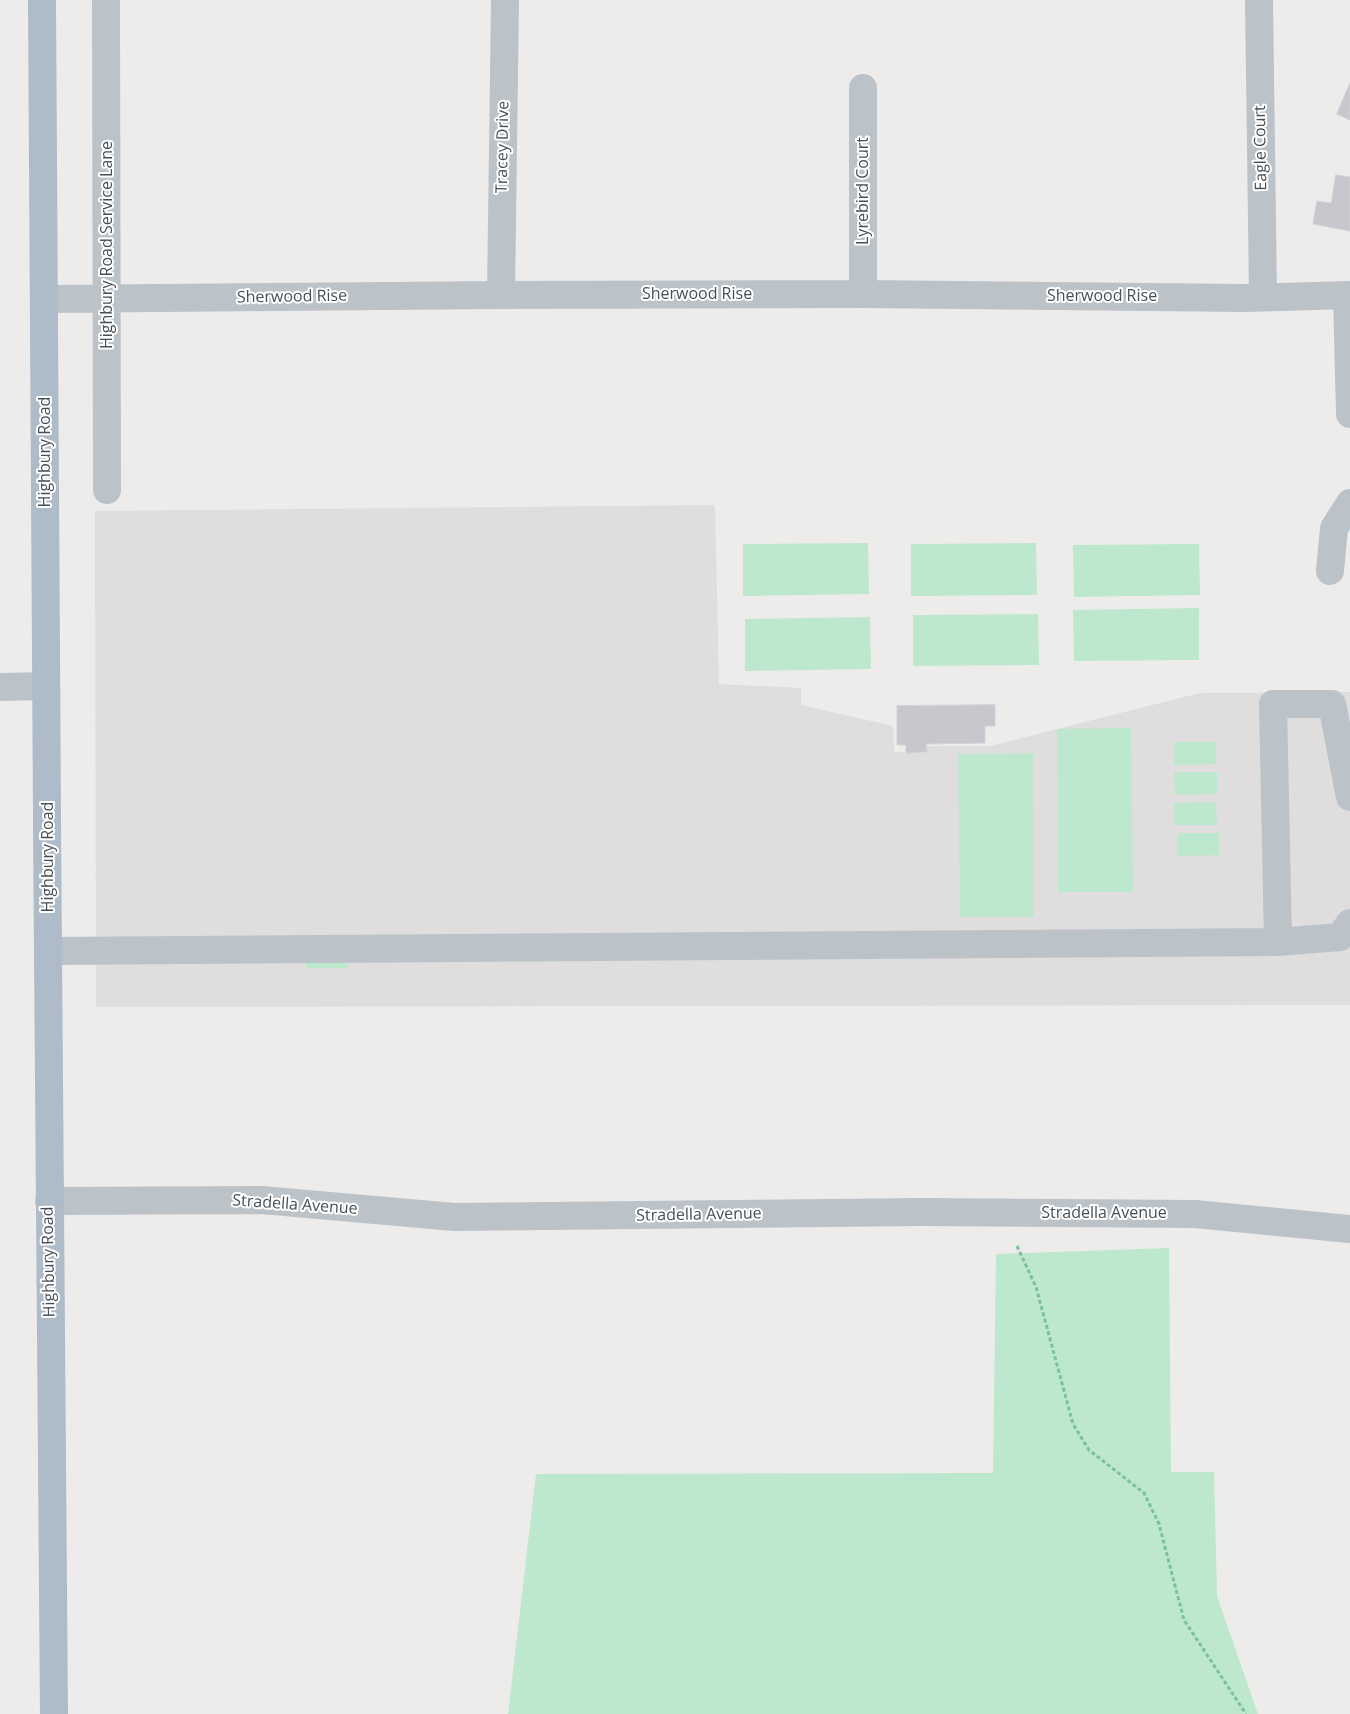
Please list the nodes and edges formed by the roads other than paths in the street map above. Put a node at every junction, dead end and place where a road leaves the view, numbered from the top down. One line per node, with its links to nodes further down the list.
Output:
1 (42, 0): 11 (main road, Highbury Road)
2 (106, 0): 10 (street, Highbury Road Service Lane)
3 (505, 0): 7 (street, Tracey Drive)
4 (1259, 0): 9 (street, Eagle Court)
5 (863, 88): 6 (street, Lyrebird Court)
6 (863, 294): 7 (street, Sherwood Rise); 9 (street, Sherwood Rise)
7 (501, 295): 10 (street, Sherwood Rise)
8 (1348, 295): 9 (street, Sherwood Rise); 12 (street)
9 (1263, 296)
10 (107, 299): 11 (street, Sherwood Rise); 13 (street, Highbury Road Service Lane)
11 (44, 300): 16 (main road, Highbury Road)
12 (1350, 414)
13 (107, 490)
14 (1350, 503): 15 (street)
15 (1330, 571)
16 (46, 686): 17 (street); 21 (main road, Highbury Road)
17 (0, 687)
18 (1350, 797): 20 (street)
19 (1350, 922): 20 (street)
20 (1278, 942): 21 (street)
21 (49, 951): 22 (main road, Highbury Road)
22 (49, 1201): 23 (street, Stradella Avenue); 24 (main road, Highbury Road)
23 (1350, 1229)
24 (54, 1714)

